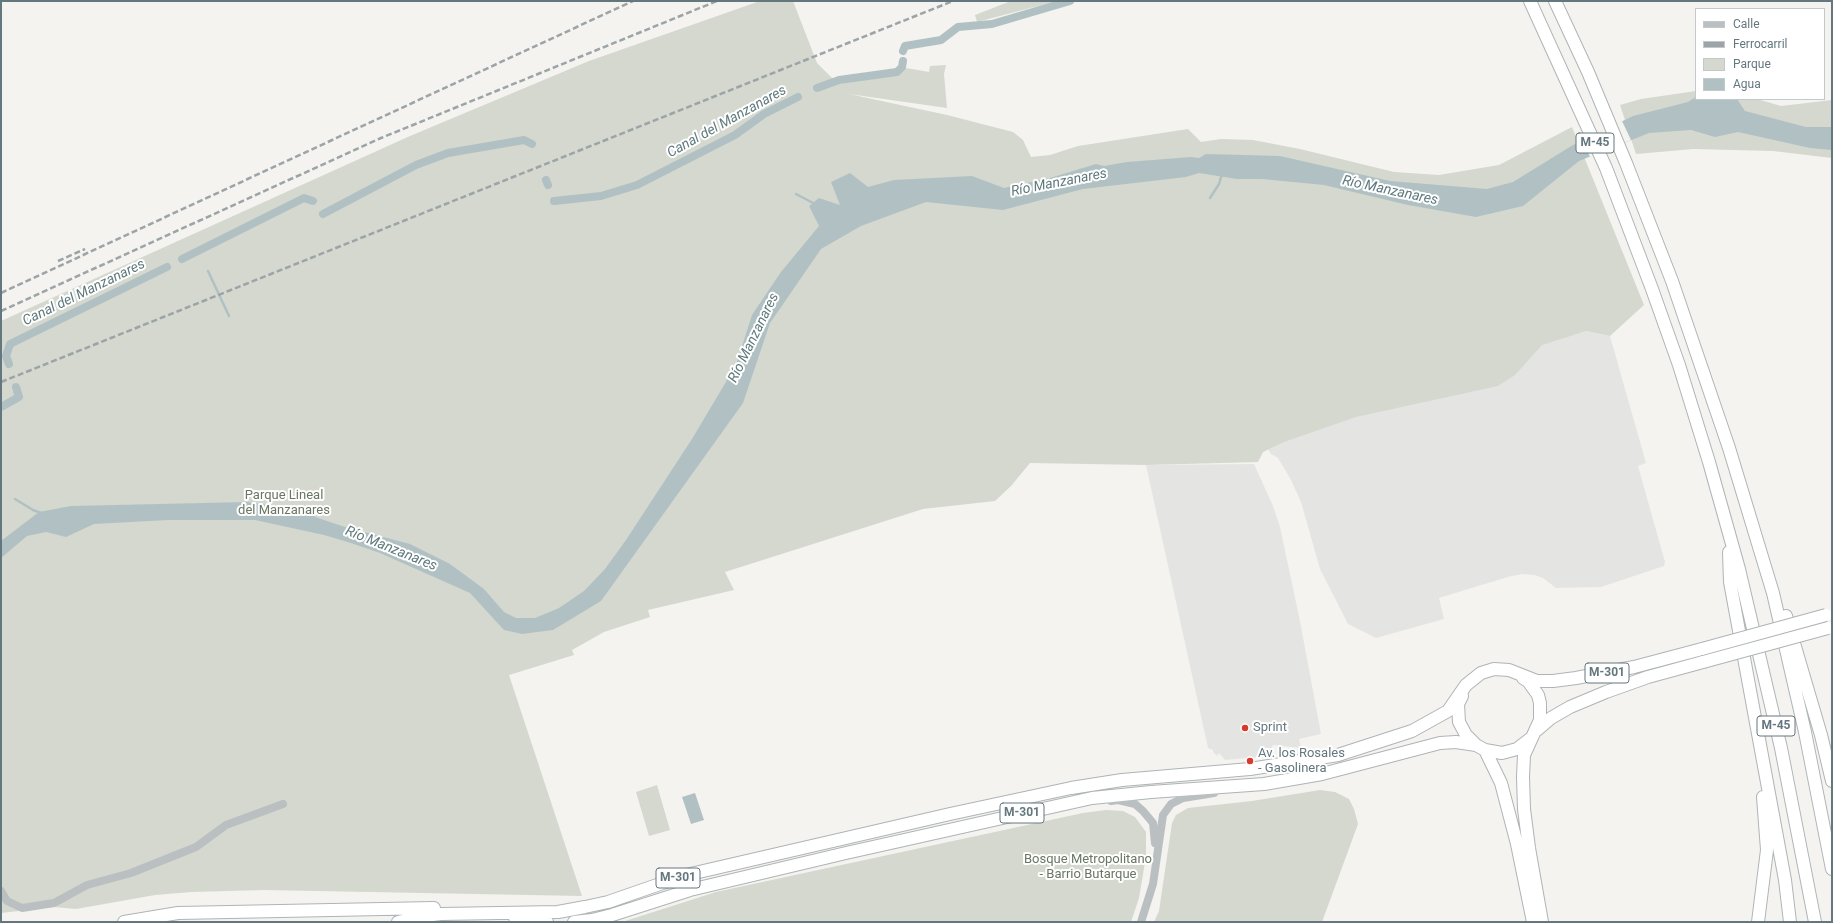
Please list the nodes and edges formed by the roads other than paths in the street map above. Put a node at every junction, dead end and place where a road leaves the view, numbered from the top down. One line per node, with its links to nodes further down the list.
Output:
1 (1530, 1): 3 (highway, M-45)
2 (1555, 1): 4 (highway, M-45)
3 (1728, 533): 7 (highway); 32 (highway, M-45)
4 (1773, 593): 12 (highway); 17 (highway, M-45)
5 (1829, 614): 8 (highway, M-301, bridge)
6 (1830, 628): 10 (highway, M-301, bridge)
7 (1745, 667): 18 (highway); 31 (highway)
8 (1511, 671): 9 (highway, M-301); 10 (highway, M-301)
9 (1466, 686): 11 (highway, M-301); 20 (highway, M-301)
10 (1533, 735): 11 (highway, M-301); 22 (highway, M-301)
11 (1481, 748): 13 (highway, M-301); 28 (highway, M-301)
12 (1832, 781)
13 (1264, 784): 15 (highway, M-301); 16 (street)
14 (283, 804): 19 (street)
15 (1018, 814): 16 (street); 26 (highway, M-301)
16 (1156, 859): 27 (street)
17 (1832, 869)
18 (1764, 885): 29 (highway); 30 (highway)
19 (1, 891)
20 (585, 907): 21 (highway, M-301); 23 (highway)
21 (480, 913): 24 (highway, M-301); 25 (highway, M-301)
22 (1542, 918)
23 (124, 922)
24 (398, 922)
25 (547, 922)
26 (574, 922)
27 (1141, 922)
28 (1533, 922)
29 (1755, 922)
30 (1758, 922)
31 (1790, 922)
32 (1814, 922)

